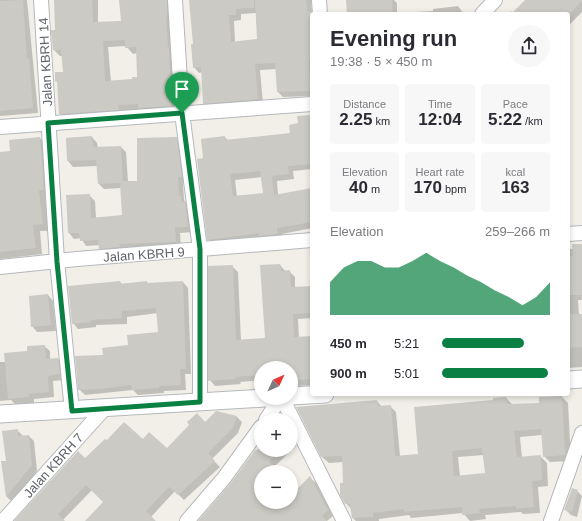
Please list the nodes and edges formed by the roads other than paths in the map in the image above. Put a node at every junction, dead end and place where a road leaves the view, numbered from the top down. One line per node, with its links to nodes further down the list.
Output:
1 (41, 0): 9 (street, Jalan KBRH 14)
2 (175, 0): 8 (street)
3 (319, 0): 5 (street)
4 (495, 0): 6 (street)
5 (320, 12)
6 (484, 12)
7 (310, 104): 8 (street)
8 (182, 113): 9 (street); 14 (street)
9 (48, 123): 10 (street); 15 (street, Jalan KBRH 14)
10 (0, 127)
11 (582, 233): 12 (street)
12 (570, 234)
13 (310, 240): 14 (street, Jalan KBRH 9)
14 (200, 249): 15 (street, Jalan KBRH 9); 22 (street)
15 (57, 262): 16 (street, Jalan KBRH 9); 25 (street, Jalan KBRH 14)
16 (0, 267)
17 (582, 379): 18 (street)
18 (570, 380)
19 (310, 395): 20 (street)
20 (298, 396)
21 (254, 399): 22 (street)
22 (200, 402): 24 (street)
23 (285, 405): 31 (street)
24 (104, 409): 25 (street); 29 (street, Jalan KBRH 7)
25 (72, 411): 26 (street)
26 (0, 414)
27 (582, 433): 32 (street)
28 (254, 437): 30 (street)
29 (3, 521)
30 (187, 521)
31 (344, 521)
32 (551, 521)

